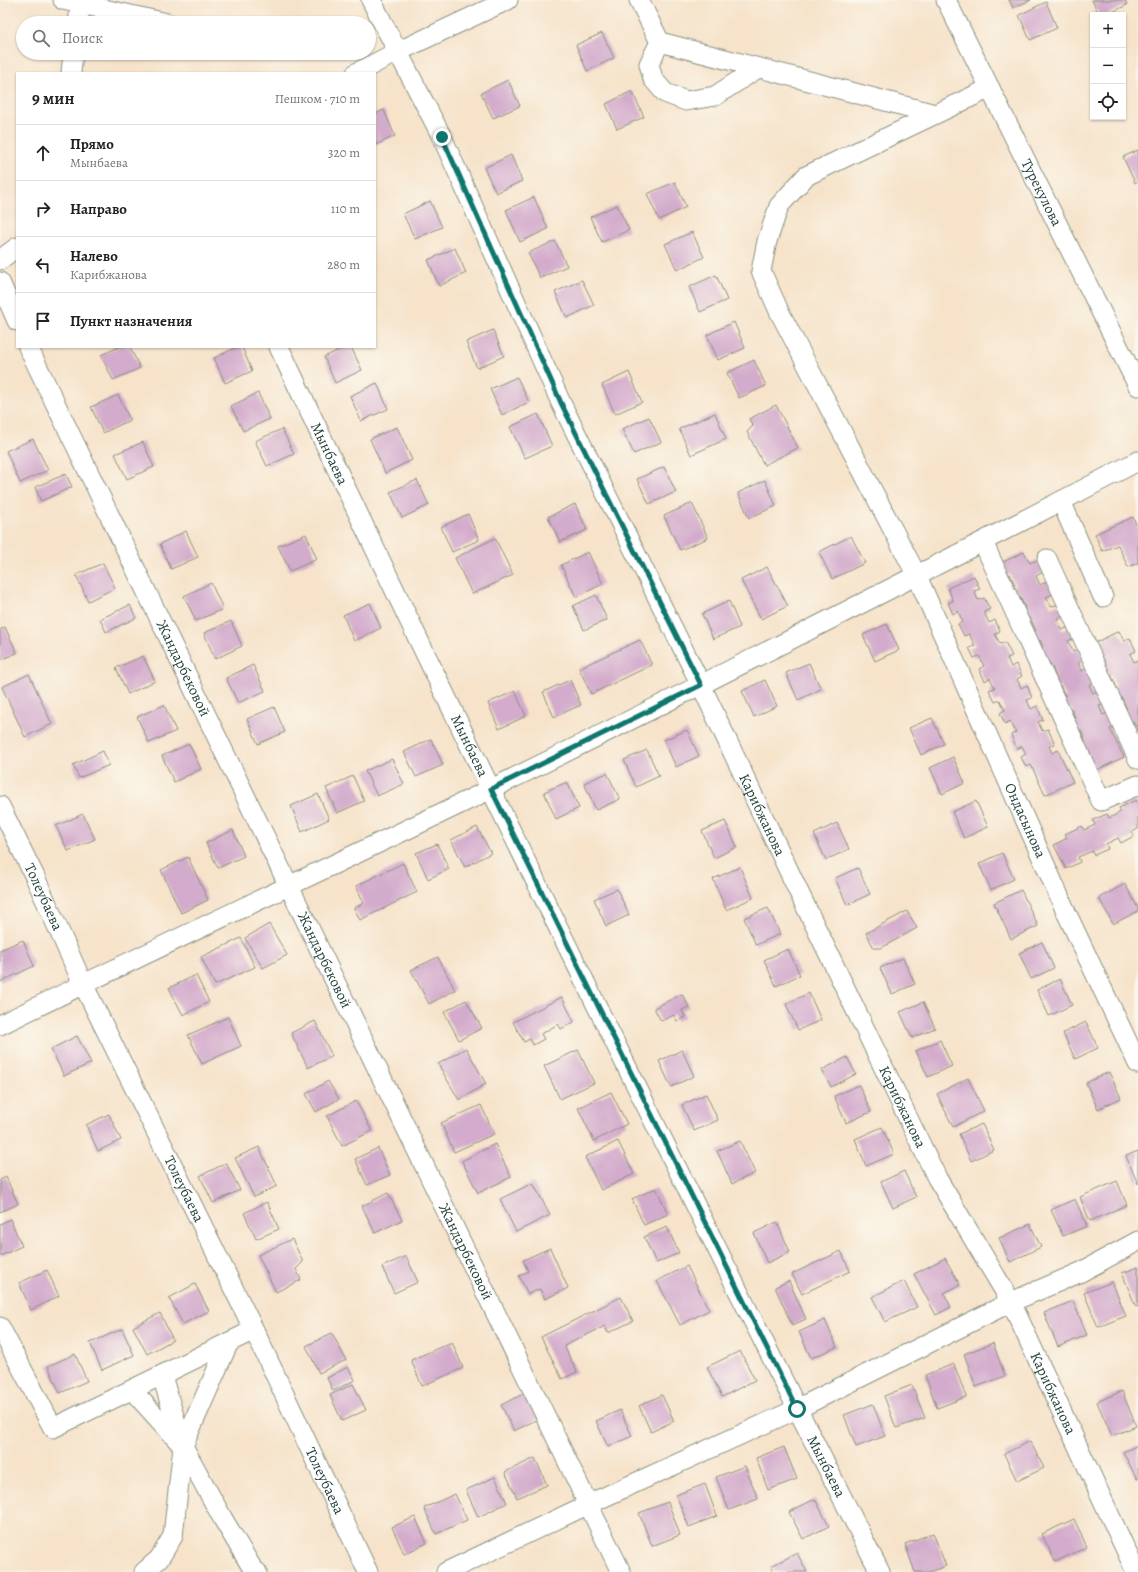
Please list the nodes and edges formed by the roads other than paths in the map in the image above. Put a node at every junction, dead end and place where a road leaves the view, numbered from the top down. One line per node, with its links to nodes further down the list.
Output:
1 (371, 0): 10 (street, Карибжанова)
2 (508, 0): 10 (street)
3 (639, 0): 8 (street)
4 (946, 0): 15 (street, Турекулова)
5 (75, 1): 6 (street); 7 (street)
6 (77, 16)
7 (138, 16)
8 (660, 42): 12 (street); 12 (street)
9 (376, 50): 10 (street)
10 (397, 52): 14 (street); 30 (street, Карибжанова)
11 (73, 60): 13 (street)
12 (758, 68): 16 (street)
13 (71, 72)
14 (358, 72)
15 (990, 88): 16 (street, Ондасынова); 23 (street, Турекулова)
16 (935, 114): 28 (street, Ондасынова)
17 (16, 249): 18 (street)
18 (0, 260)
19 (0, 282): 20 (street)
20 (16, 319)
21 (28, 348): 35 (street, Жандарбековой)
22 (279, 348): 33 (street, Мынбаева)
23 (1138, 386)
24 (1138, 461): 25 (street)
25 (1061, 501): 26 (street); 29 (street)
26 (983, 542): 28 (street); 32 (street)
27 (1047, 559): 31 (street)
28 (917, 576): 30 (street); 38 (street, Ондасынова)
29 (1103, 597)
30 (701, 685): 33 (street); 40 (street, Карибжанова)
31 (1138, 759)
32 (1138, 784)
33 (491, 789): 35 (street); 46 (street, Мынбаева)
34 (0, 806): 36 (street, Толеубаева)
35 (289, 886): 36 (street); 48 (street, Жандарбековой)
36 (83, 984): 37 (street); 42 (street, Толеубаева)
37 (0, 1025)
38 (1138, 1064)
39 (1138, 1241): 40 (street)
40 (1011, 1302): 46 (street); 55 (street, Карибжанова)
41 (0, 1327): 45 (street)
42 (254, 1330): 43 (street); 51 (street, Толеубаева)
43 (229, 1342): 44 (street); 47 (street)
44 (162, 1376): 45 (street); 47 (street)
45 (132, 1390): 47 (street)
46 (797, 1409): 48 (street); 54 (street, Мынбаева)
47 (183, 1446): 49 (street); 50 (street)
48 (588, 1504): 52 (street); 53 (street, Жандарбековой)
49 (144, 1572)
50 (252, 1572)
51 (368, 1572)
52 (446, 1572)
53 (621, 1572)
54 (880, 1572)
55 (1136, 1572)

